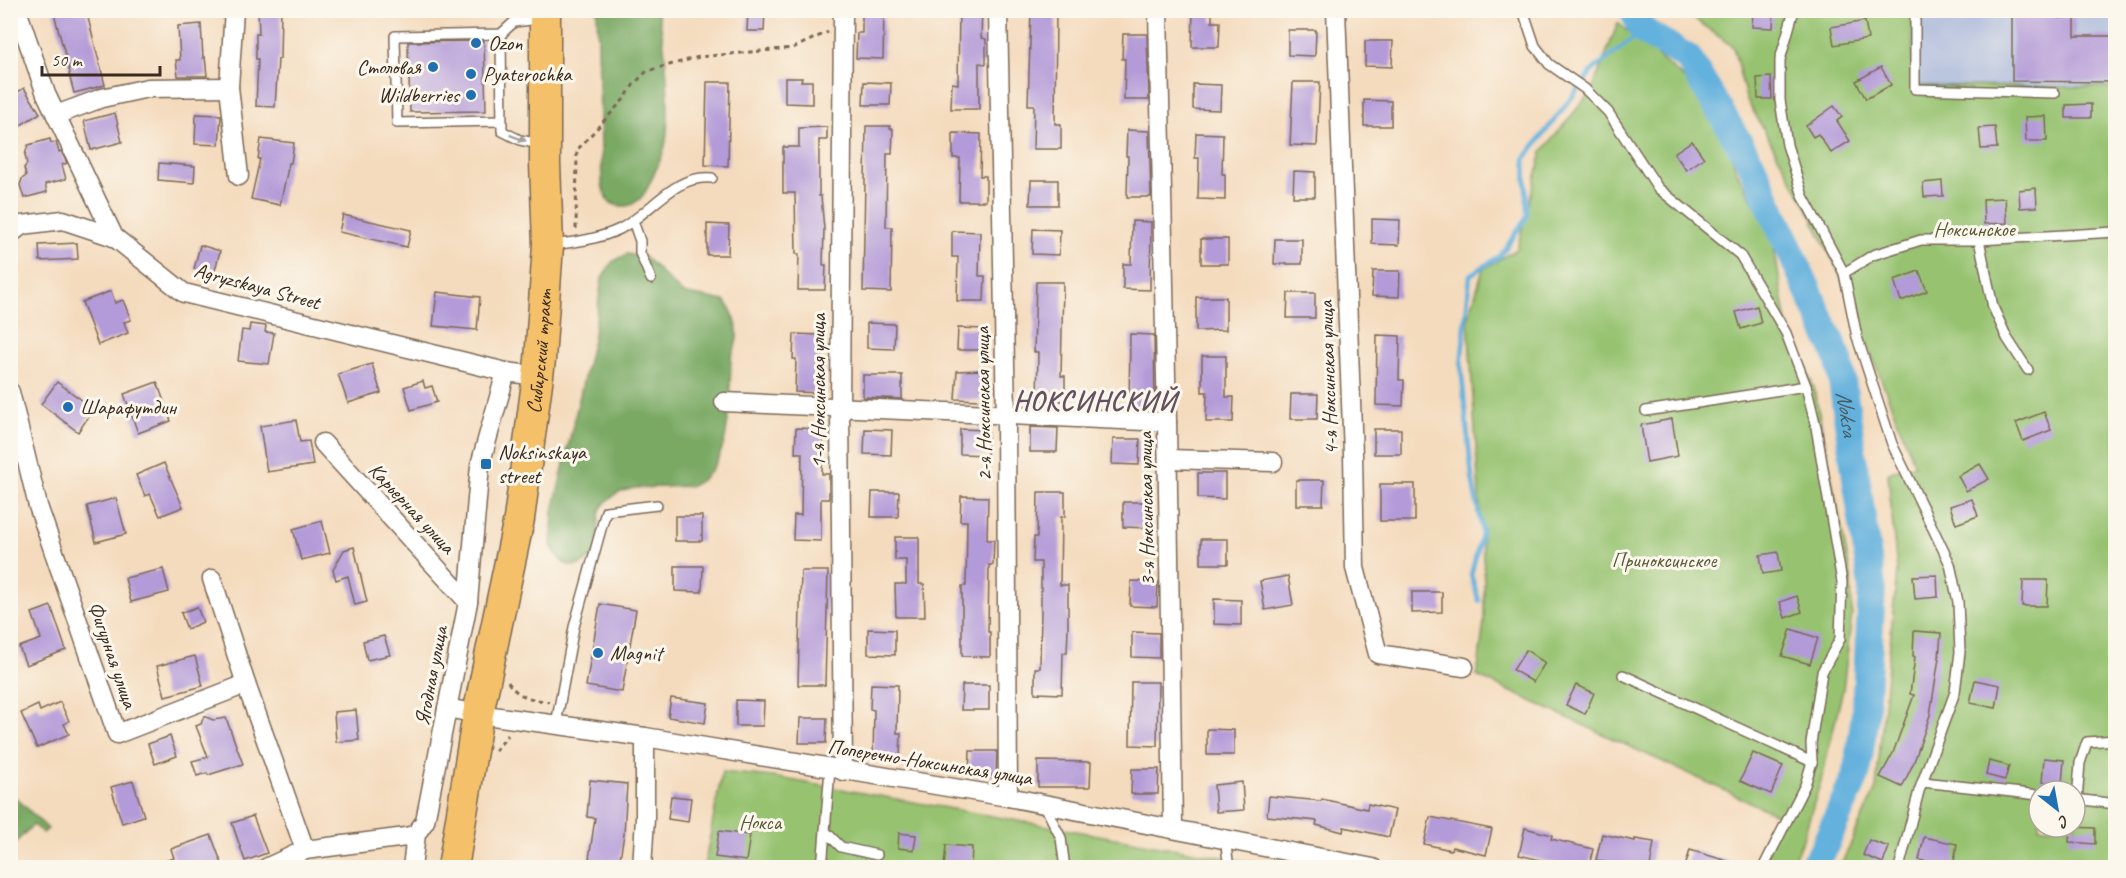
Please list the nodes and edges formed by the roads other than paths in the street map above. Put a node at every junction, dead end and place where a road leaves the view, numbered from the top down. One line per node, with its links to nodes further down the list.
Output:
1 (17, 10): 14 (street, Agryzskaya Street)
2 (234, 10): 12 (street)
3 (998, 10): 35 (street, 2-я Ноксинская улица)
4 (1158, 10): 36 (street, 3-я Ноксинская улица)
5 (1336, 10): 43 (street, 4-я Ноксинская улица)
6 (1523, 10): 30 (lane)
7 (1794, 10): 25 (lane)
8 (1915, 10): 13 (lane)
9 (545, 14): 11 (lane); 16 (main road, Сибирский тракт)
10 (843, 18): 33 (street, 1-я Ноксинская улица)
11 (501, 34): 15 (lane); 15 (lane)
12 (229, 87): 14 (street); 17 (street)
13 (2055, 93)
14 (56, 116): 22 (street, Agryzskaya Street)
15 (501, 121): 16 (lane, one-way to 16)
16 (545, 145): 24 (main road, Сибирский тракт)
17 (239, 176)
18 (711, 178): 19 (lane)
19 (633, 221): 24 (lane); 26 (lane)
20 (2115, 232): 23 (lane)
21 (10, 234): 22 (street)
22 (114, 237): 28 (street, Agryzskaya Street)
23 (1979, 240): 25 (lane); 27 (lane)
24 (562, 244): 29 (main road, Сибирский тракт)
25 (1844, 273): 54 (lane)
26 (651, 279)
27 (2028, 370)
28 (506, 372): 29 (street, Agryzskaya Street); 42 (street, Ягодная улица)
29 (538, 376): 47 (main road, Сибирский тракт)
30 (1806, 386): 34 (lane); 51 (lane)
31 (10, 392): 45 (street, Фигурная улица)
32 (724, 402): 33 (street)
33 (840, 407): 35 (street); 52 (street, 1-я Ноксинская улица)
34 (1646, 411)
35 (1006, 416): 36 (street); 56 (street, 2-я Ноксинская улица)
36 (1167, 422): 38 (street, 3-я Ноксинская улица)
37 (323, 443): 42 (street, Карьерная улица)
38 (1168, 459): 39 (street); 60 (street, 3-я Ноксинская улица)
39 (1273, 462)
40 (657, 505): 48 (lane)
41 (212, 579): 45 (street)
42 (468, 602): 46 (street, Ягодная улица)
43 (1464, 667)
44 (1623, 675): 51 (lane)
45 (246, 684): 64 (street)
46 (447, 708): 47 (street, Поперечно-Ноксинская улица); 62 (street, Ягодная улица)
47 (478, 714): 48 (street, Поперечно-Ноксинская улица); 68 (main road, Сибирский тракт)
48 (556, 724): 49 (street, Поперечно-Ноксинская улица)
49 (645, 737): 52 (street, Поперечно-Ноксинская улица); 69 (street)
50 (2115, 740): 53 (lane)
51 (1812, 762): 74 (lane)
52 (836, 770): 56 (street, Поперечно-Ноксинская улица); 61 (lane)
53 (2078, 779)
54 (1923, 782): 55 (lane); 75 (lane)
55 (2027, 794)
56 (1008, 797): 58 (street, Поперечно-Ноксинская улица)
57 (2087, 801): 59 (lane)
58 (1044, 803): 60 (street, Поперечно-Ноксинская улица); 71 (lane)
59 (2115, 804)
60 (1173, 827): 63 (street, Поперечно-Ноксинская улица)
61 (825, 831): 65 (lane); 70 (lane)
62 (416, 834): 64 (street); 67 (street, Ягодная улица)
63 (1225, 839): 72 (lane); 73 (street, Поперечно-Ноксинская улица)
64 (306, 850): 66 (street)
65 (877, 855)
66 (266, 867)
67 (412, 867)
68 (453, 867)
69 (642, 867)
70 (822, 867)
71 (1065, 867)
72 (1229, 867)
73 (1373, 867)
74 (1763, 867)
75 (1899, 867)

